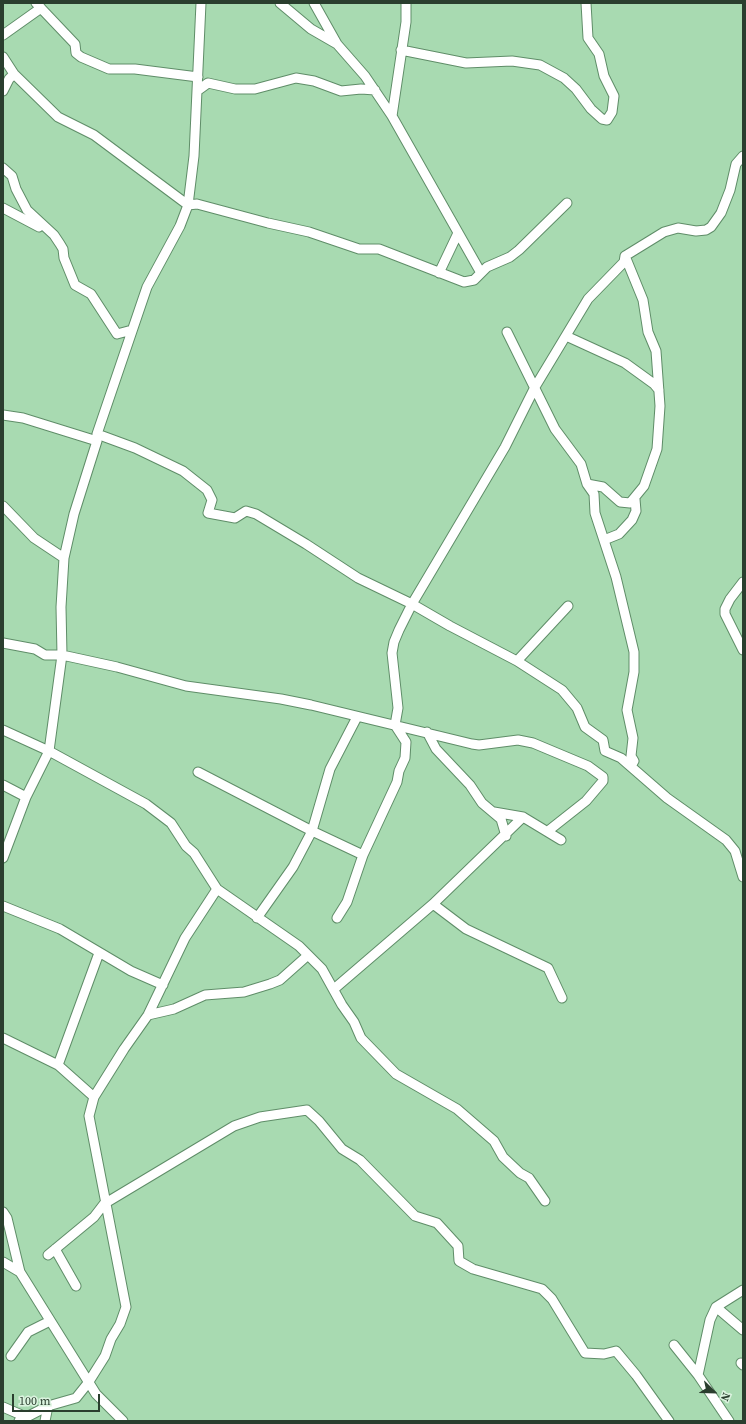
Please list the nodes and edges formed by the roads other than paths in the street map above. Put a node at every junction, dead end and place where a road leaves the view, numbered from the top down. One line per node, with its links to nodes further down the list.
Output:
1 (201, 3): 12 (street)
2 (280, 3): 8 (street)
3 (314, 3): 8 (street)
4 (406, 3): 9 (street)
5 (586, 3): 9 (street)
6 (39, 6): 7 (street); 12 (street)
7 (3, 36)
8 (337, 44): 13 (street)
9 (401, 50): 16 (street)
10 (3, 57): 11 (street)
11 (14, 74): 14 (street); 20 (street)
12 (198, 77): 15 (street)
13 (375, 90): 15 (street); 16 (street)
14 (3, 91)
15 (197, 91): 20 (street)
16 (392, 116): 23 (street)
17 (743, 156): 24 (street)
18 (3, 168): 22 (street)
19 (567, 203): 26 (street)
20 (188, 205): 25 (street); 27 (street)
21 (3, 208): 22 (street)
22 (51, 233): 27 (street)
23 (458, 233): 25 (street); 26 (street)
24 (625, 256): 29 (street); 31 (street)
25 (439, 273): 26 (street)
26 (481, 273)
27 (132, 330): 33 (street)
28 (507, 332): 30 (street)
29 (566, 336): 30 (street); 31 (street)
30 (535, 387): 34 (street); 40 (street)
31 (658, 390): 35 (street)
32 (3, 415): 33 (street)
33 (97, 438): 38 (street); 40 (street)
34 (587, 484): 35 (street); 37 (street)
35 (635, 499): 37 (street)
36 (3, 506): 38 (street)
37 (604, 540): 51 (street)
38 (64, 558): 44 (street)
39 (743, 582): 43 (street)
40 (412, 604): 45 (street); 47 (street)
41 (568, 606): 45 (street)
42 (3, 643): 44 (street)
43 (743, 650)
44 (62, 655): 46 (street); 50 (street)
45 (517, 661): 51 (street)
46 (357, 717): 47 (street); 57 (street)
47 (395, 725): 49 (street); 61 (street)
48 (3, 730): 50 (street)
49 (427, 732): 55 (street); 58 (street)
50 (49, 751): 54 (street); 64 (street)
51 (631, 766): 63 (street)
52 (198, 772): 57 (street)
53 (3, 785): 54 (street)
54 (26, 797): 62 (street)
55 (490, 811): 56 (street); 59 (street)
56 (523, 817): 58 (street); 59 (street)
57 (312, 831): 61 (street); 67 (street)
58 (548, 831): 60 (street)
59 (506, 836): 65 (street)
60 (561, 840)
61 (363, 854): 68 (street)
62 (3, 858)
63 (743, 877)
64 (217, 889): 67 (street); 71 (street)
65 (433, 904): 72 (street); 73 (street)
66 (3, 906): 69 (street)
67 (257, 918): 70 (street)
68 (337, 918)
69 (99, 953): 71 (street); 76 (street)
70 (307, 956): 72 (street); 74 (street)
71 (163, 985): 74 (street)
72 (334, 989): 78 (street)
73 (562, 998)
74 (148, 1015): 77 (street)
75 (3, 1038): 76 (street)
76 (58, 1065): 77 (street)
77 (94, 1097): 79 (street)
78 (545, 1201)
79 (104, 1204): 83 (street); 91 (street); 97 (street)
80 (3, 1212): 82 (street)
81 (3, 1262): 82 (street)
82 (20, 1272): 86 (street)
83 (76, 1286)
84 (743, 1290): 85 (street)
85 (716, 1307): 87 (street); 90 (street)
86 (50, 1321): 89 (street); 91 (street)
87 (743, 1330)
88 (674, 1346): 90 (street)
89 (11, 1356)
90 (698, 1375): 98 (street)
91 (88, 1383): 92 (street); 96 (street)
92 (48, 1406): 94 (street); 95 (street)
93 (3, 1407): 94 (street)
94 (22, 1419)
95 (45, 1421)
96 (123, 1421)
97 (668, 1421)
98 (729, 1421)

